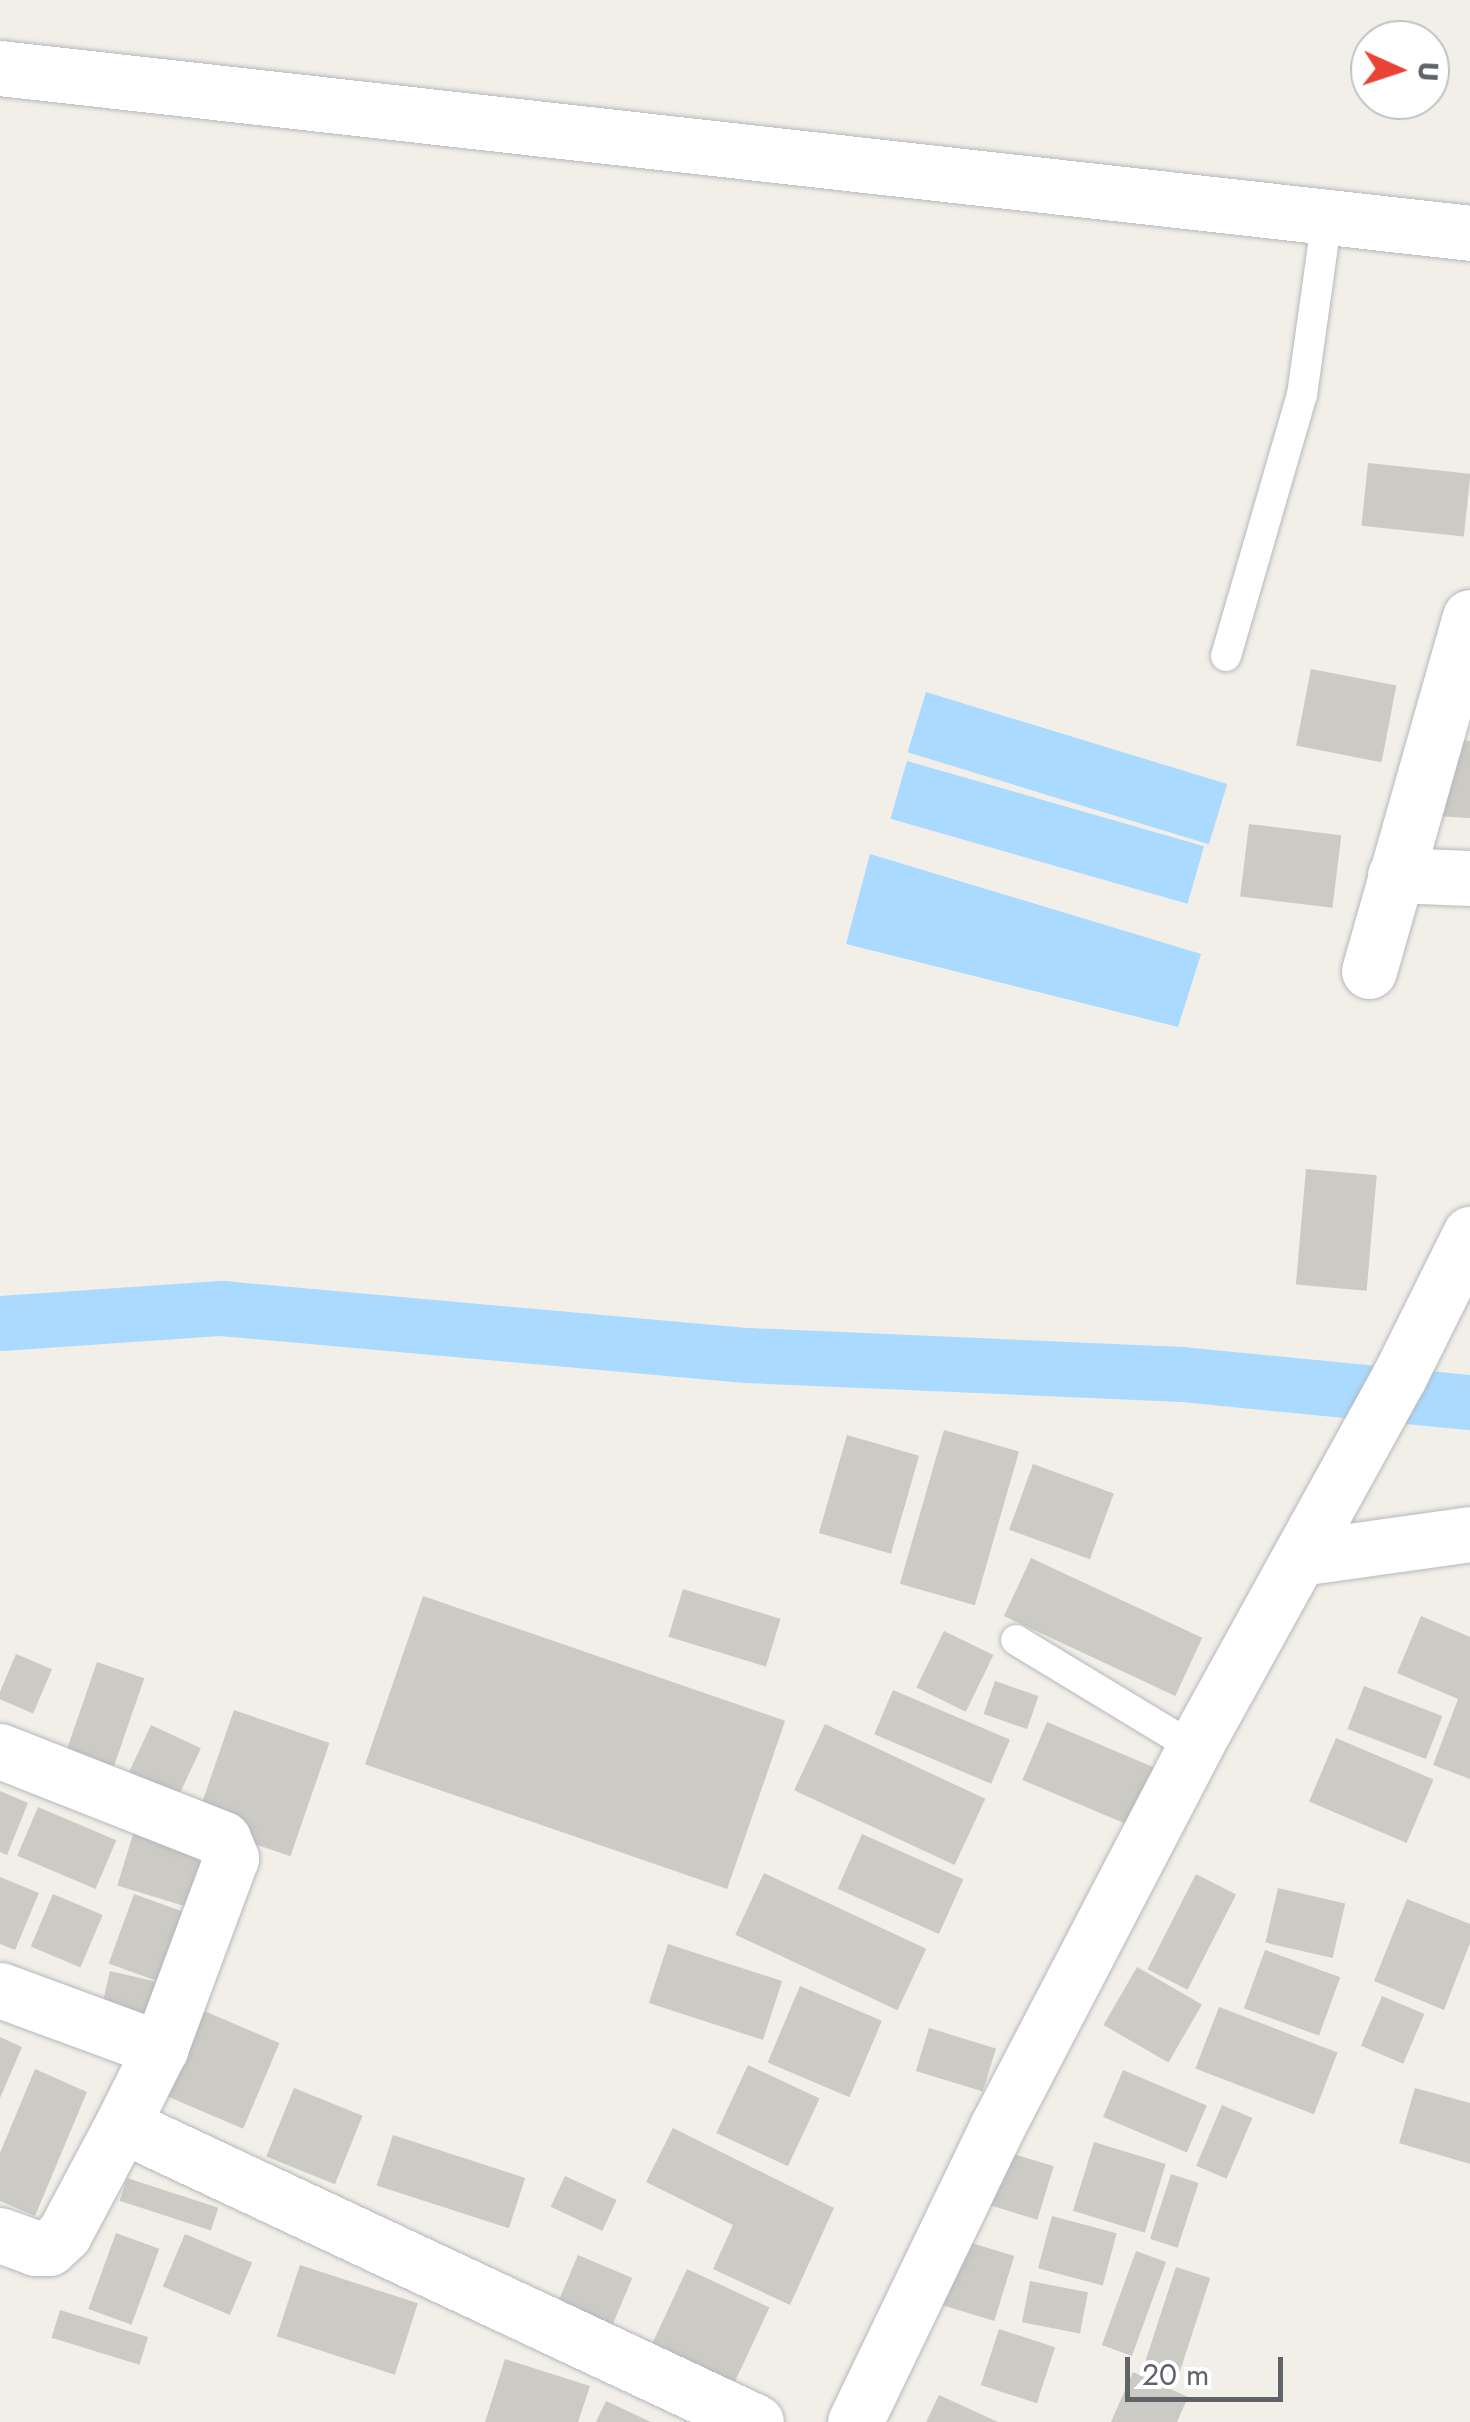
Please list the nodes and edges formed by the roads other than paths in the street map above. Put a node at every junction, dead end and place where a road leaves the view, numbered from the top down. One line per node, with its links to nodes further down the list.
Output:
1 (0, 68): 2 (street)
2 (1328, 218): 3 (street); 5 (lane)
3 (1470, 233)
4 (1466, 638): 6 (street)
5 (1226, 656)
6 (1395, 875): 7 (street); 8 (street)
7 (1470, 878)
8 (1368, 972)
9 (1470, 1234): 11 (street)
10 (1470, 1534): 11 (street)
11 (1300, 1558): 13 (street)
12 (1016, 1640): 13 (lane)
13 (1194, 1748): 20 (street)
14 (0, 1751): 16 (street)
15 (0, 1990): 16 (street)
16 (160, 2049): 17 (street)
17 (122, 2126): 18 (street); 19 (street)
18 (0, 2235)
19 (756, 2422)
20 (855, 2422)

